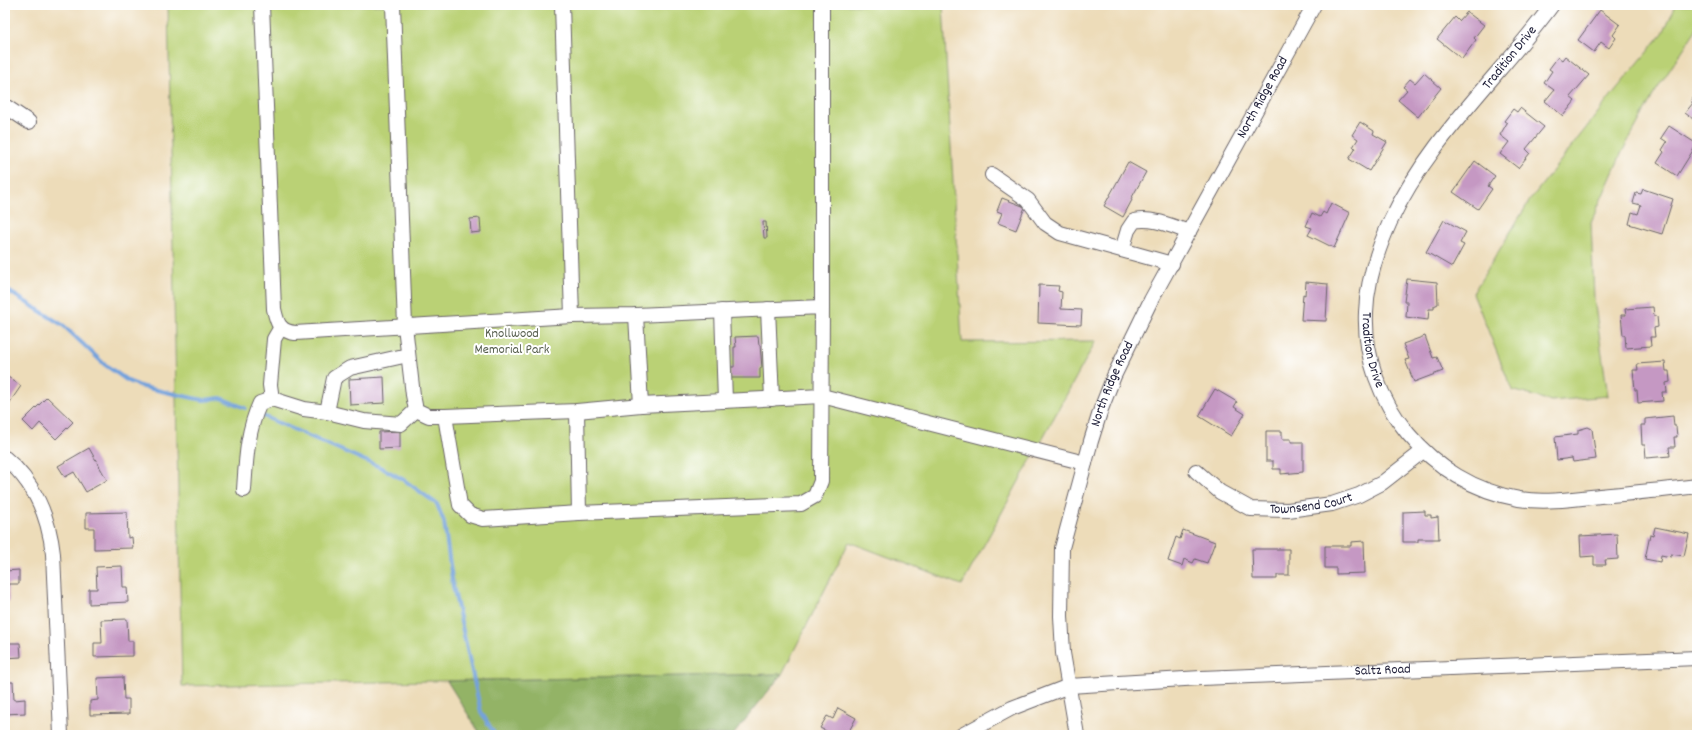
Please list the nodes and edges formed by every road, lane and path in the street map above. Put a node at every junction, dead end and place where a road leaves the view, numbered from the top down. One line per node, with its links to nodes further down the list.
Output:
1 (262, 5): 19 (street)
2 (393, 5): 18 (street)
3 (562, 5): 17 (street)
4 (822, 5): 13 (street)
5 (1314, 5): 10 (street, North Ridge Road)
6 (1552, 5): 30 (street, Tradition Drive)
7 (5, 106): 8 (street)
8 (29, 122)
9 (992, 175): 11 (street)
10 (1189, 232): 11 (street); 12 (street, North Ridge Road)
11 (1122, 250): 12 (street)
12 (1172, 264): 32 (street, North Ridge Road)
13 (822, 306): 14 (street); 21 (street)
14 (768, 309): 15 (street); 22 (street)
15 (722, 311): 16 (street); 24 (street)
16 (636, 315): 17 (street); 25 (street)
17 (572, 316): 18 (street)
18 (405, 326): 19 (street); 20 (street)
19 (281, 327): 23 (street)
20 (408, 355): 26 (street); 28 (street)
21 (822, 396): 22 (street); 32 (street); 36 (street)
22 (772, 398): 24 (street)
23 (272, 399): 28 (street); 35 (street)
24 (725, 401): 25 (street)
25 (641, 405): 27 (street)
26 (416, 410): 28 (street); 29 (street)
27 (577, 411): 29 (street); 36 (street)
28 (327, 412)
29 (445, 416): 36 (street)
30 (1423, 451): 33 (street, Townsend Court); 34 (street, Tradition Drive)
31 (5, 458): 39 (street)
32 (1085, 463): 38 (street, North Ridge Road)
33 (1196, 471)
34 (1697, 486)
35 (244, 490)
36 (579, 513)
37 (1697, 658): 38 (street, Saltz Road)
38 (1069, 686): 40 (street); 41 (street, North Ridge Road)
39 (61, 735)
40 (962, 735)
41 (1077, 735)

